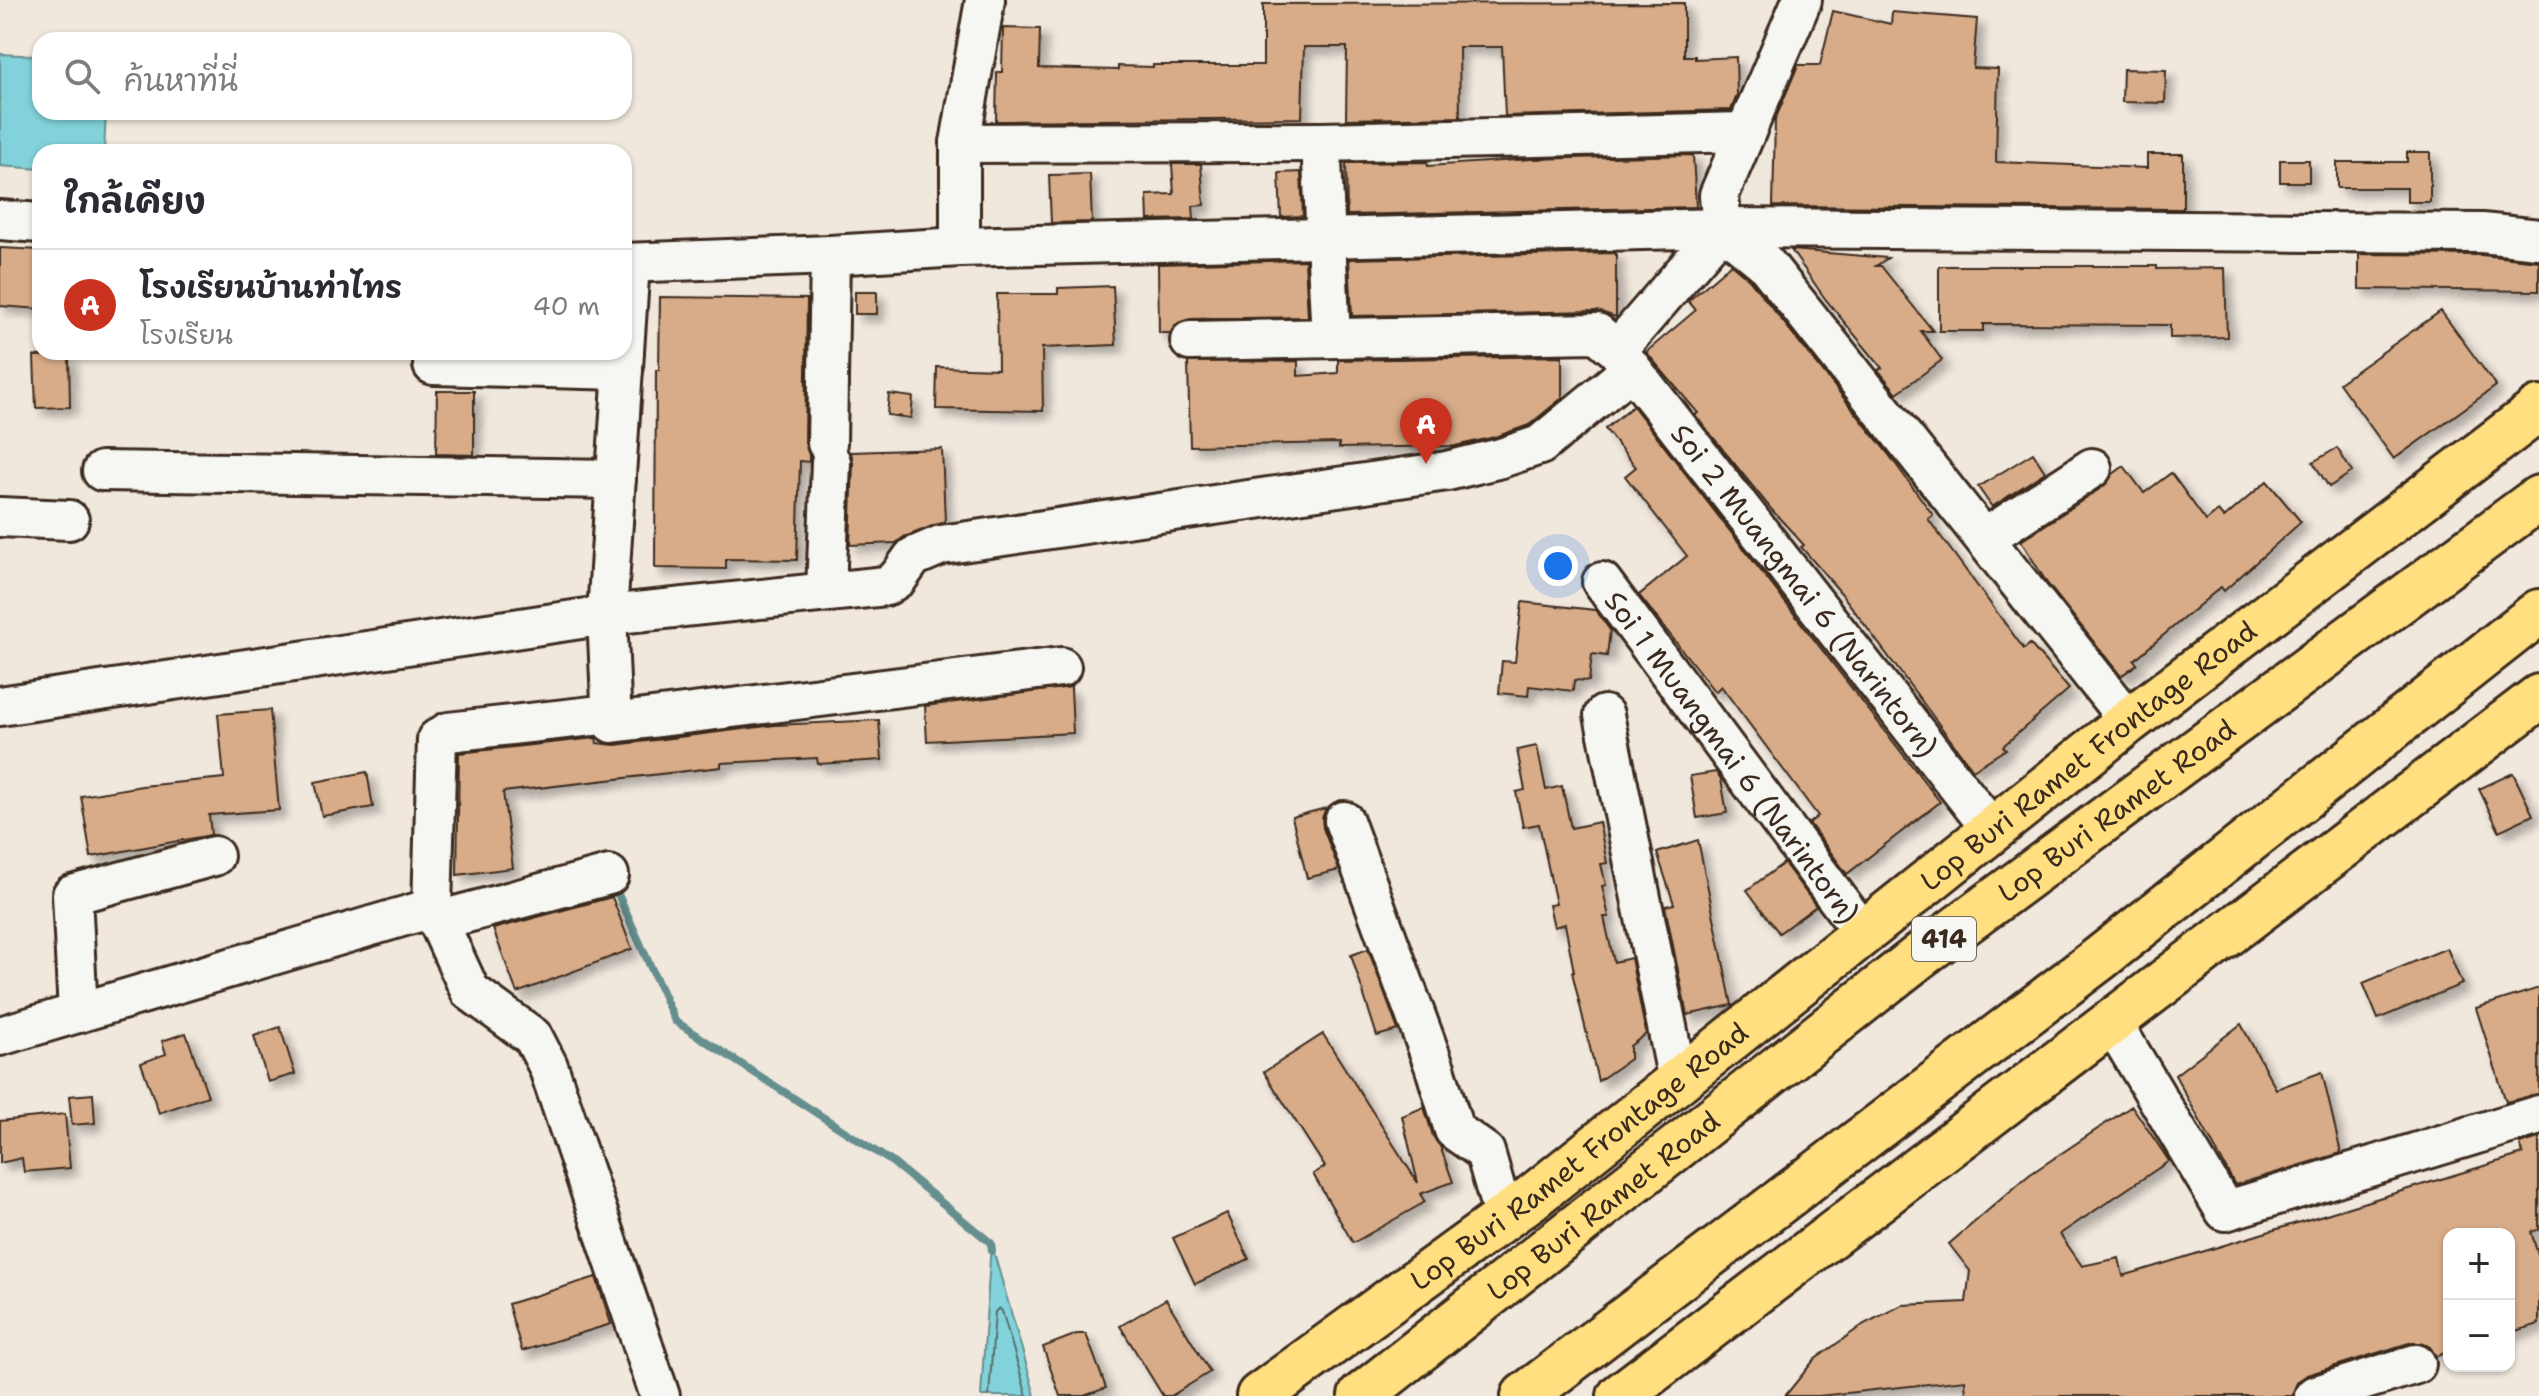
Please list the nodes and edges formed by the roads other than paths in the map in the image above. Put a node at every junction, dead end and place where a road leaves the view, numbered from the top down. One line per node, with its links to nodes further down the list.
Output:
1 (985, 0): 5 (street)
2 (1802, 0): 3 (street)
3 (1746, 132): 4 (street); 8 (street)
4 (1321, 142): 5 (street); 9 (street)
5 (960, 143): 11 (street)
6 (0, 220): 7 (street)
7 (32, 222)
8 (1722, 228): 9 (street); 10 (street); 18 (street); 27 (street)
9 (1326, 237): 11 (street); 14 (street)
10 (2539, 239)
11 (960, 247): 12 (street)
12 (830, 255): 13 (street); 29 (street)
13 (632, 263)
14 (1331, 338): 15 (street, Soi 2 Muangmai 6 (Narintorn)); 18 (street, Soi 2 Muangmai 6 (Narintorn))
15 (1190, 341)
16 (569, 360): 19 (street)
17 (624, 360): 23 (street)
18 (1625, 360): 29 (street); 39 (street, Soi 2 Muangmai 6 (Narintorn))
19 (433, 365)
20 (2539, 409): 37 (main road, Lop Buri Ramet Frontage Road / 414)
21 (2092, 468): 27 (street)
22 (102, 471): 23 (street)
23 (616, 479): 31 (street)
24 (2539, 498): 44 (main road, Lop Buri Ramet Road / 414)
25 (0, 517): 26 (street)
26 (69, 520)
27 (1985, 538): 37 (street)
28 (1602, 582): 43 (street, Soi 1 Muangmai 6 (Narintorn))
29 (826, 592): 31 (street)
30 (2539, 612): 45 (main road)
31 (607, 615): 34 (street); 35 (street)
32 (1061, 667): 35 (street)
33 (2539, 697): 47 (main road)
34 (0, 706)
35 (610, 714): 42 (street)
36 (1604, 715): 49 (street)
37 (2129, 721): 39 (main road, Lop Buri Ramet Frontage Road / 414)
38 (1344, 821): 51 (street)
39 (1992, 830): 43 (main road, Lop Buri Ramet Frontage Road / 414)
40 (214, 856): 46 (street)
41 (609, 875): 42 (street)
42 (434, 915): 46 (street); 54 (street)
43 (1863, 933): 49 (main road, Lop Buri Ramet Frontage Road / 414)
44 (1921, 955): 51 (main road); 56 (main road, Lop Buri Ramet Road / 414)
45 (2099, 959): 52 (main road); 57 (main road)
46 (78, 1013): 48 (street)
47 (2112, 1022): 50 (street); 52 (main road)
48 (0, 1036)
49 (1678, 1081): 51 (main road, Lop Buri Ramet Frontage Road / 414)
50 (2539, 1115)
51 (1517, 1208): 55 (main road, Lop Buri Ramet Frontage Road / 414)
52 (1748, 1297): 58 (main road)
53 (2416, 1364): 59 (street)
54 (660, 1396)
55 (1259, 1396)
56 (1361, 1396)
57 (1524, 1396)
58 (1620, 1396)
59 (2314, 1396)

